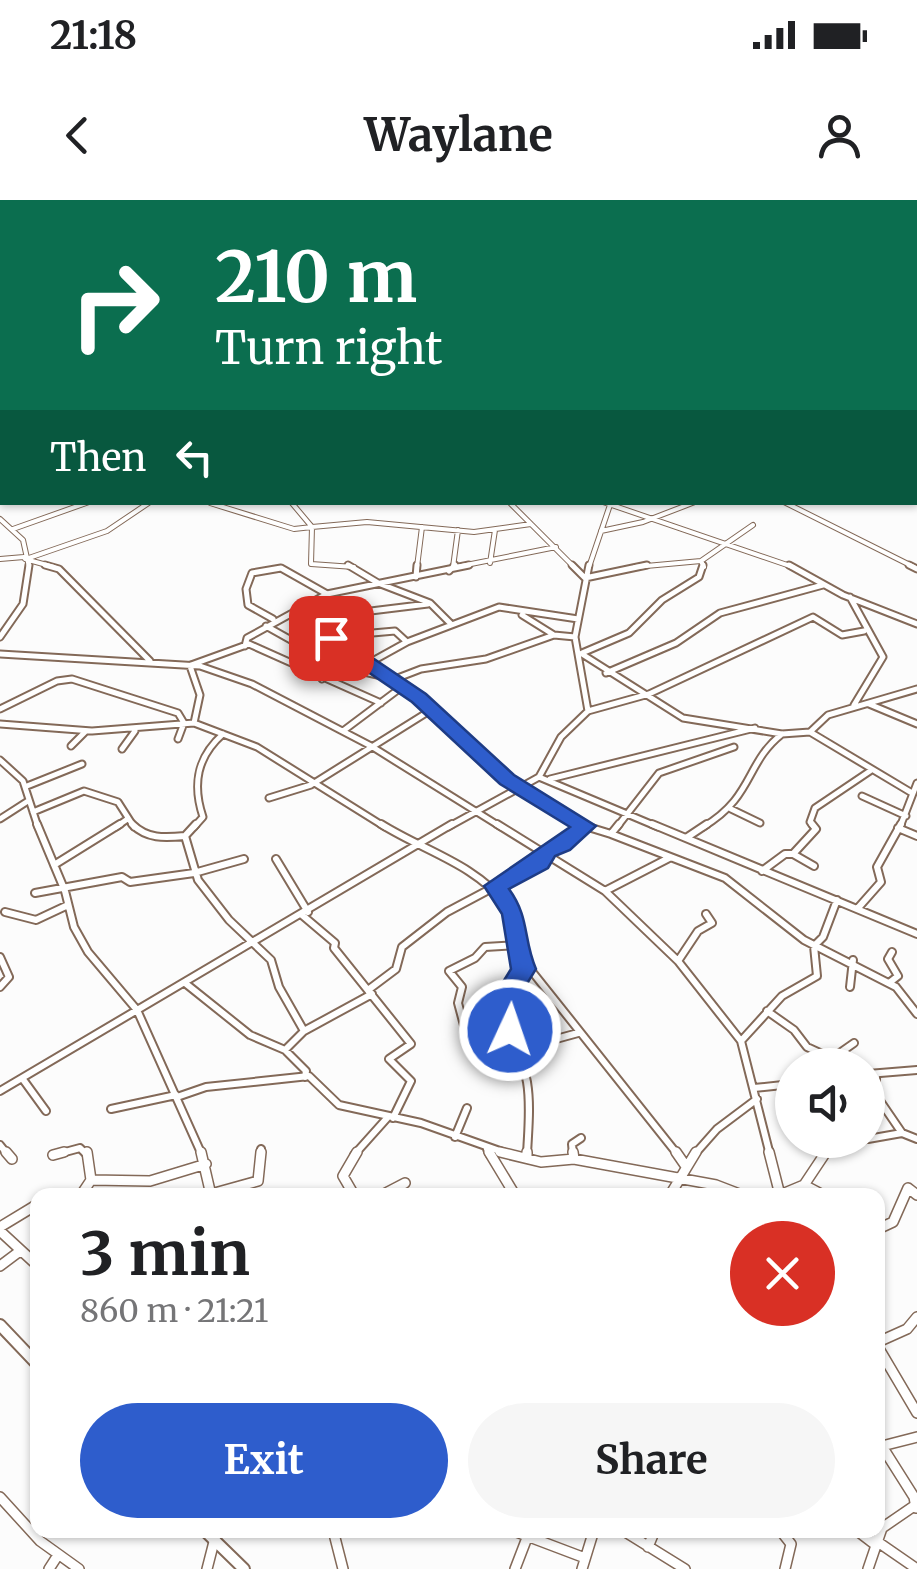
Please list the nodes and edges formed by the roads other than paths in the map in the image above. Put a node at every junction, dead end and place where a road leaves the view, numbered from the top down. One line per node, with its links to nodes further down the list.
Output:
1 (0, 475): 2 (street)
2 (0, 494)
3 (81, 505): 18 (street)
4 (146, 505): 24 (street)
5 (217, 505): 16 (street)
6 (294, 505): 16 (street)
7 (512, 505): 14 (street)
8 (608, 505): 21 (street)
9 (613, 505): 13 (street)
10 (688, 505): 13 (street)
11 (790, 505): 28 (street)
12 (0, 519): 18 (street)
13 (652, 520): 21 (street); 22 (street)
14 (532, 524): 20 (street); 23 (street)
15 (753, 524): 22 (street)
16 (312, 527): 17 (street); 34 (street)
17 (422, 528): 19 (street); 31 (street)
18 (13, 529): 24 (street)
19 (458, 530): 20 (street); 29 (street)
20 (495, 530): 27 (street)
21 (601, 531): 32 (street)
22 (725, 543): 26 (street); 35 (street)
23 (556, 547): 27 (street); 32 (street)
24 (24, 558): 25 (street); 47 (street); 60 (street)
25 (0, 559)
26 (700, 561): 32 (street); 58 (street)
27 (490, 564): 29 (street)
28 (917, 569)
29 (449, 571): 31 (street)
30 (294, 576): 33 (street); 36 (street); 42 (street)
31 (416, 577): 34 (street)
32 (584, 578): 43 (street)
33 (280, 580)
34 (382, 584): 36 (street); 38 (street)
35 (824, 585): 37 (street); 64 (street)
36 (328, 594): 38 (street); 42 (street)
37 (850, 597): 41 (street); 48 (street)
38 (430, 603): 44 (street)
39 (519, 613): 43 (street); 44 (street); 50 (street)
40 (917, 616): 41 (street)
41 (905, 617): 45 (street)
42 (274, 620): 46 (street)
43 (578, 620): 53 (street)
44 (451, 624): 55 (street)
45 (917, 624)
46 (265, 626): 54 (street); 56 (street)
47 (2, 627): 52 (street)
48 (864, 630): 70 (street); 73 (street)
49 (332, 634): 59 (street)
50 (554, 634): 53 (street); 66 (street)
51 (350, 635): 55 (street)
52 (0, 637)
53 (575, 637): 58 (street)
54 (291, 640)
55 (407, 642): 61 (street)
56 (245, 646): 62 (street); 67 (street)
57 (0, 654): 60 (street)
58 (581, 654): 64 (street); 76 (street)
59 (358, 655): 61 (street); 67 (street)
60 (150, 661): 62 (street)
61 (369, 663): 65 (street)
62 (190, 666): 78 (street); 84 (street)
63 (364, 672): 65 (street)
64 (606, 672): 70 (street)
65 (378, 673): 66 (street)
66 (396, 679): 68 (street)
67 (322, 680): 71 (street)
68 (403, 686): 71 (street); 75 (street)
69 (917, 689): 72 (street)
70 (648, 694): 76 (street); 81 (street)
71 (381, 703): 84 (street)
72 (868, 703): 73 (street); 80 (street)
73 (854, 704): 85 (street)
74 (0, 708): 77 (street)
75 (431, 710): 90 (street); 101 (street)
76 (588, 711): 96 (street)
77 (184, 723): 78 (street); 82 (street); 88 (street)
78 (194, 723): 86 (street)
79 (0, 724): 83 (street)
80 (917, 724)
81 (758, 727): 87 (street); 98 (street)
82 (136, 730): 83 (street); 92 (street)
83 (86, 731): 89 (street)
84 (343, 731): 90 (street)
85 (810, 732): 87 (street); 95 (street)
86 (224, 733): 97 (street); 117 (street)
87 (782, 734): 106 (street)
88 (178, 739)
89 (71, 746)
90 (371, 746): 97 (street); 108 (street)
91 (734, 748): 109 (street)
92 (122, 750)
93 (0, 760): 100 (street)
94 (82, 764): 100 (street)
95 (870, 771): 103 (street); 121 (street)
96 (540, 777): 98 (street); 101 (street)
97 (316, 780): 104 (street); 120 (street)
98 (548, 780): 109 (street)
99 (917, 783): 103 (street)
100 (28, 786): 105 (street)
101 (519, 788): 108 (street); 114 (street)
102 (862, 796): 110 (street)
103 (914, 796): 110 (street)
104 (269, 798)
105 (28, 801): 107 (street); 111 (street)
106 (731, 809): 113 (street); 119 (street)
107 (33, 812): 112 (street); 126 (street)
108 (475, 812): 120 (street); 122 (street)
109 (630, 816): 116 (street); 119 (street)
110 (906, 816): 115 (street)
111 (0, 819)
112 (126, 820): 117 (street); 126 (street)
113 (760, 824)
114 (585, 826): 116 (street); 122 (street)
115 (898, 828): 118 (street); 136 (street)
116 (611, 834): 123 (street)
117 (186, 836): 129 (street)
118 (917, 836)
119 (686, 838): 128 (street)
120 (419, 843): 130 (street); 138 (street)
121 (793, 854): 127 (street); 128 (street)
122 (544, 856): 130 (street); 132 (street)
123 (670, 858): 132 (street); 143 (street)
124 (244, 859): 129 (street)
125 (276, 859): 138 (street)
126 (54, 864): 131 (street)
127 (814, 866)
128 (762, 872): 134 (street)
129 (194, 873): 131 (street); 141 (street)
130 (495, 886): 142 (street); 153 (street)
131 (64, 888): 133 (street); 135 (street)
132 (604, 892): 146 (street)
133 (35, 893)
134 (837, 900): 136 (street); 143 (street)
135 (68, 904): 137 (street); 154 (street)
136 (858, 908): 140 (street)
137 (5, 912)
138 (305, 913): 141 (street); 153 (street)
139 (706, 914): 146 (street)
140 (917, 934)
141 (256, 942): 149 (street); 157 (street)
142 (517, 946): 148 (street); 159 (street)
143 (814, 946): 147 (street); 155 (street)
144 (892, 952): 150 (street)
145 (0, 958): 151 (street)
146 (678, 960): 160 (street)
147 (854, 960): 150 (street); 152 (street)
148 (524, 969): 158 (street); 159 (street)
149 (185, 983): 154 (street); 164 (street)
150 (889, 983): 156 (street)
151 (0, 986)
152 (850, 987)
153 (370, 992): 157 (street); 179 (street)
154 (137, 1010): 168 (street); 173 (street)
155 (767, 1011): 160 (street); 162 (street)
156 (917, 1014)
157 (304, 1030): 164 (street)
158 (578, 1032): 165 (street); 194 (street)
159 (511, 1037): 165 (street)
160 (741, 1040): 171 (street)
161 (854, 1043): 163 (street)
162 (810, 1048)
163 (847, 1048)
164 (285, 1050): 169 (street)
165 (516, 1050): 189 (street)
166 (917, 1070): 167 (street)
167 (885, 1073)
168 (22, 1078): 172 (street); 178 (street)
169 (305, 1078): 173 (street); 179 (street)
170 (775, 1086): 171 (street)
171 (754, 1088): 174 (street)
172 (0, 1091)
173 (176, 1096): 177 (street); 193 (street)
174 (757, 1099): 194 (street); 210 (street)
175 (467, 1108): 182 (street)
176 (885, 1108): 180 (street)
177 (111, 1109)
178 (46, 1111)
179 (391, 1117): 182 (street); 204 (street)
180 (902, 1133): 181 (street); 184 (street)
181 (885, 1136)
182 (455, 1137): 187 (street)
183 (581, 1138): 192 (street)
184 (917, 1139)
185 (0, 1145): 191 (street)
186 (262, 1149): 203 (street)
187 (487, 1149): 189 (street); 206 (street)
188 (53, 1155): 195 (street)
189 (527, 1157): 192 (street)
190 (822, 1158): 200 (street)
191 (12, 1159)
192 (574, 1159): 196 (street)
193 (206, 1164): 195 (street); 202 (street)
194 (684, 1166): 196 (street)
195 (91, 1180): 201 (street)
196 (678, 1180): 198 (street); 207 (street)
197 (917, 1181): 213 (street)
198 (695, 1182): 208 (street); 209 (street)
199 (405, 1183): 205 (street)
200 (804, 1184): 211 (street); 212 (street)
201 (86, 1188)
202 (210, 1188)
203 (233, 1188)
204 (350, 1188)
205 (395, 1188)
206 (512, 1188)
207 (674, 1188)
208 (694, 1188)
209 (717, 1188)
210 (778, 1188)
211 (795, 1188)
212 (811, 1188)
213 (908, 1188): 214 (street); 216 (street)
214 (917, 1196)
215 (30, 1209): 217 (street)
216 (885, 1226)
217 (0, 1229): 218 (street)
218 (20, 1251): 219 (street); 220 (street)
219 (30, 1259)
220 (0, 1266)
221 (917, 1317): 224 (street)
222 (0, 1324): 223 (street)
223 (11, 1336): 225 (street); 226 (street)
224 (885, 1341)
225 (0, 1346)
226 (30, 1356)
227 (885, 1357): 228 (street)
228 (917, 1413)
229 (917, 1436): 230 (street)
230 (885, 1442)
231 (885, 1451): 233 (street)
232 (0, 1497): 235 (street)
233 (916, 1507): 234 (street)
234 (885, 1520)
235 (30, 1527)
236 (41, 1538): 250 (street)
237 (210, 1538): 256 (street)
238 (216, 1538): 257 (street)
239 (335, 1538): 258 (street)
240 (527, 1538): 259 (street)
241 (536, 1538): 251 (street)
242 (592, 1538): 251 (street)
243 (634, 1538): 249 (street)
244 (651, 1538): 249 (street)
245 (786, 1538): 260 (street)
246 (869, 1538): 248 (street)
247 (876, 1538): 248 (street)
248 (874, 1541): 253 (street); 261 (street)
249 (648, 1547): 252 (street)
250 (58, 1555): 254 (street); 255 (street)
251 (584, 1564)
252 (677, 1567)
253 (917, 1568)
254 (49, 1569)
255 (79, 1569)
256 (207, 1569)
257 (244, 1569)
258 (343, 1569)
259 (515, 1569)
260 (785, 1569)
261 (868, 1569)

